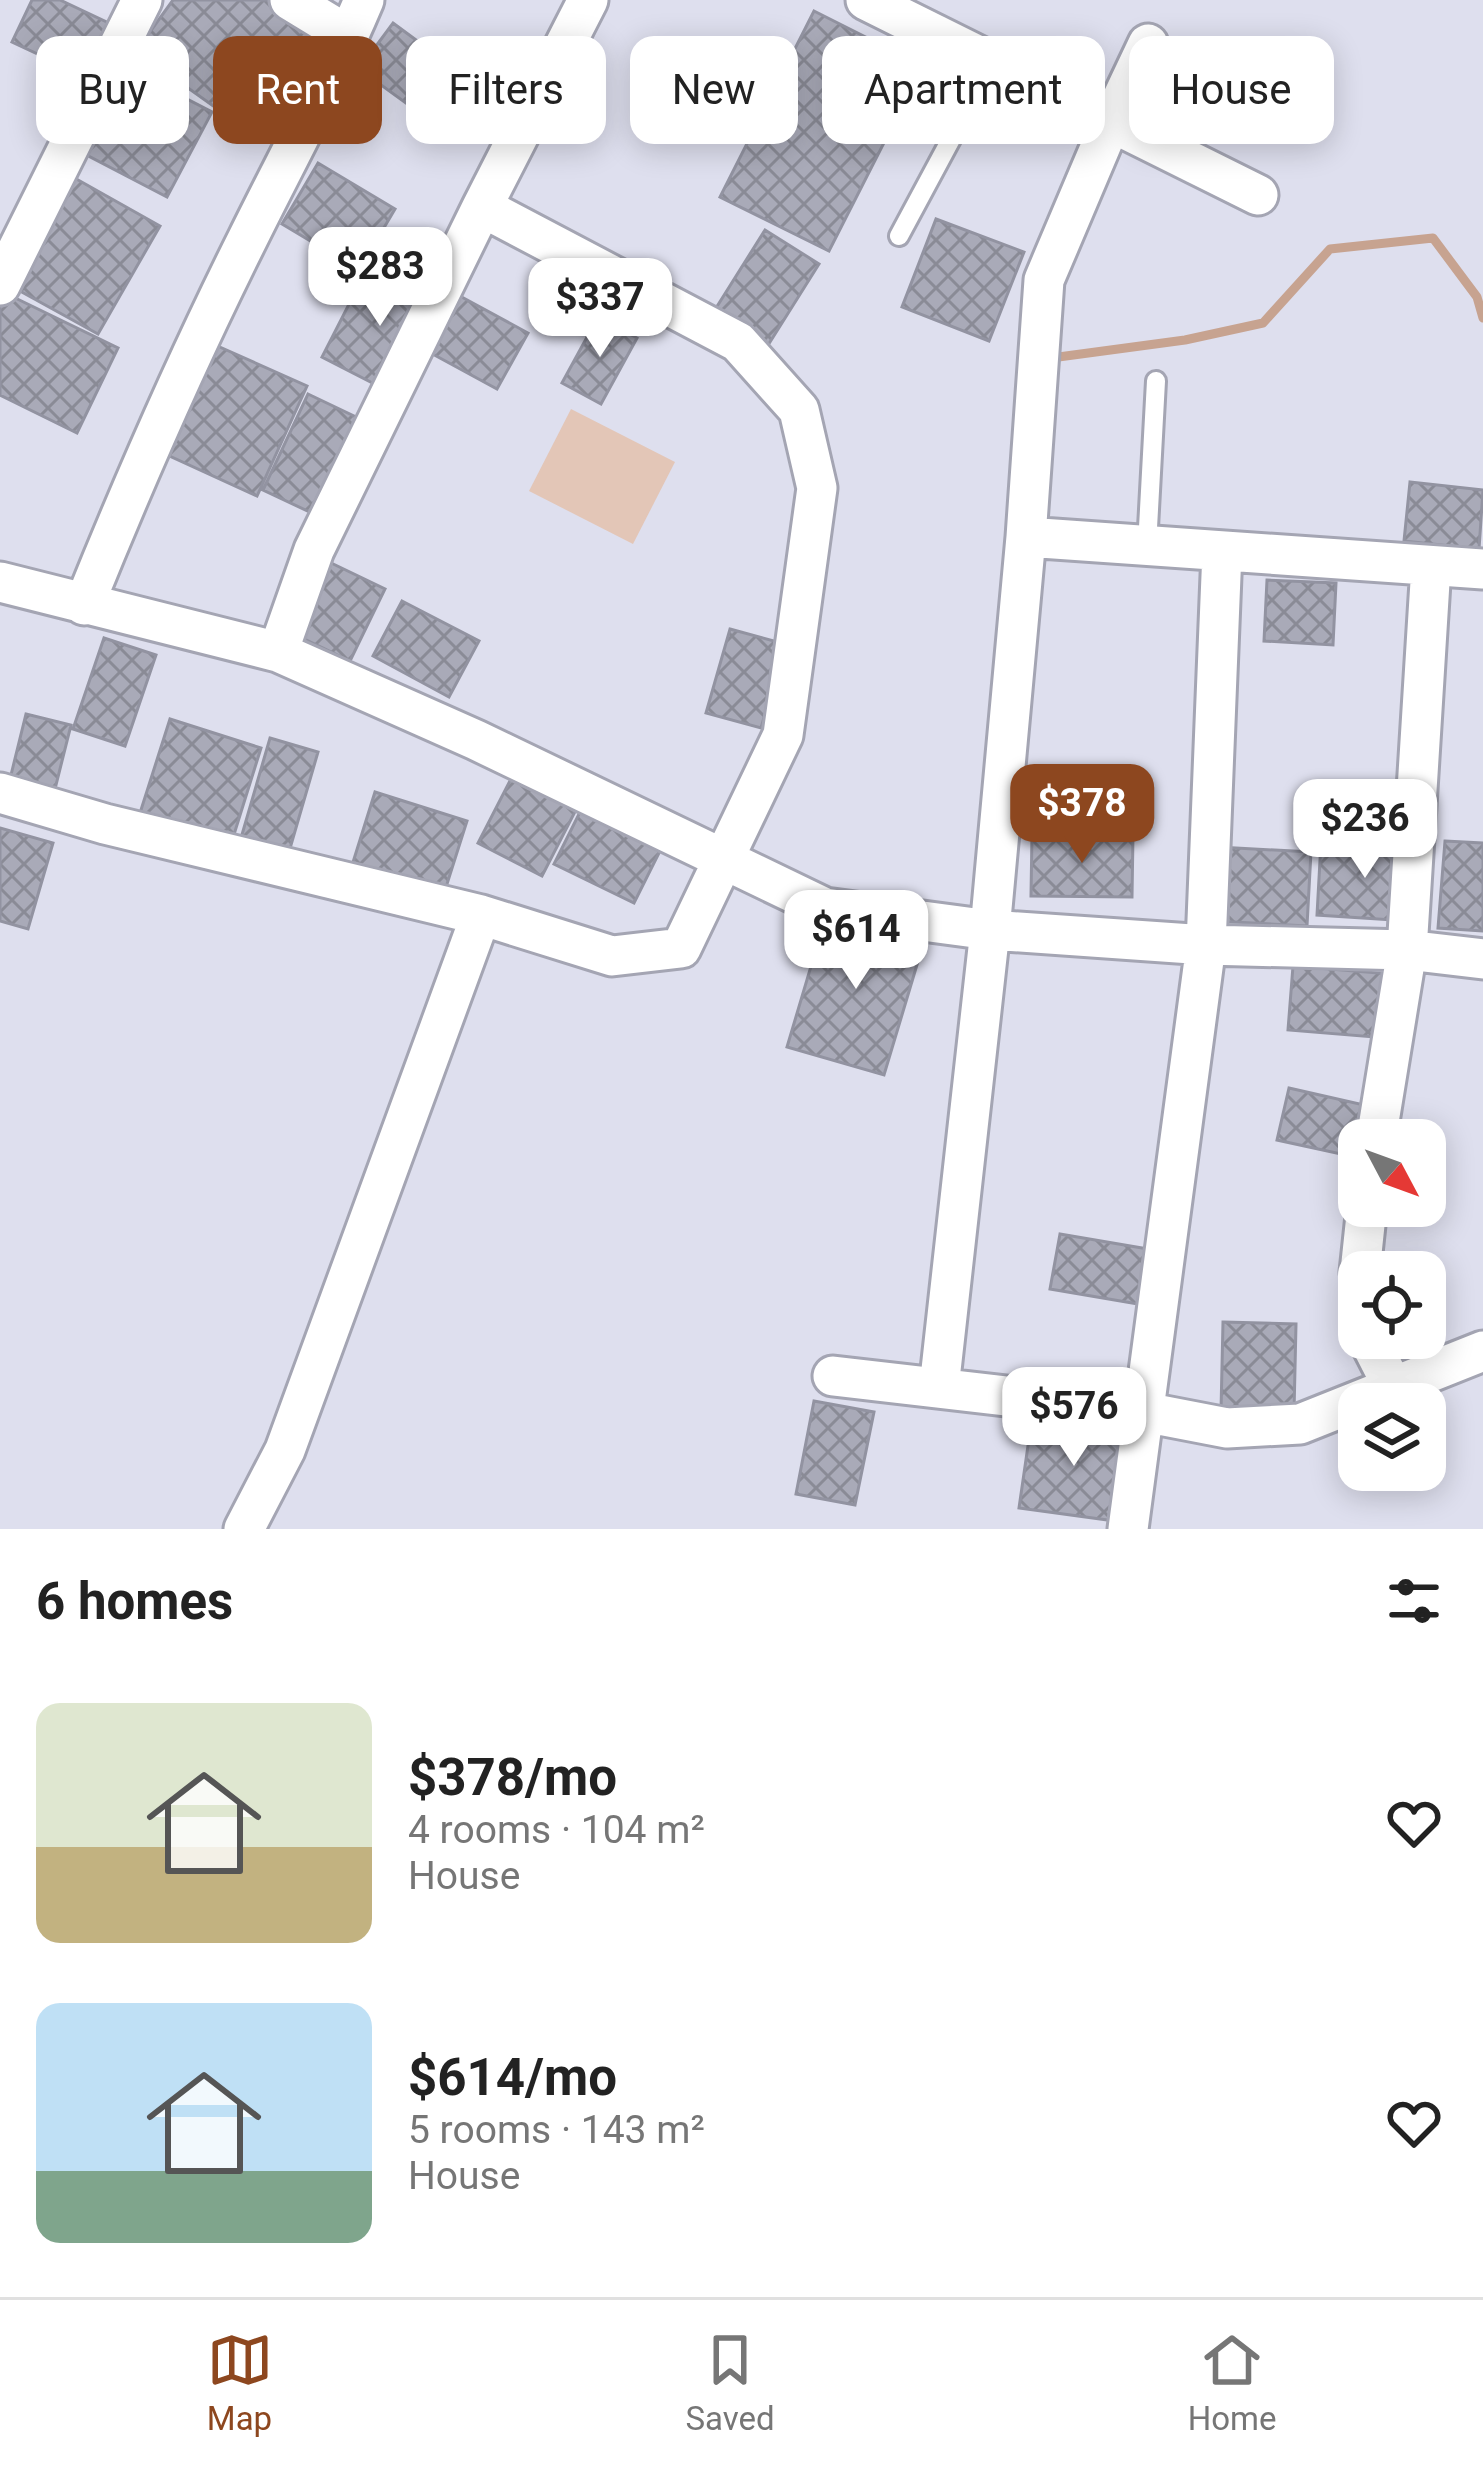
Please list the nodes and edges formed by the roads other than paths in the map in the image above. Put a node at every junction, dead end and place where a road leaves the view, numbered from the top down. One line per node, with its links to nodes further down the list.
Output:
1 (142, 0): 14 (street)
2 (290, 0): 5 (street)
3 (588, 0): 12 (street)
4 (866, 0): 6 (street)
5 (357, 18): 22 (street)
6 (941, 36)
7 (1129, 84): 9 (street)
8 (1105, 119): 9 (street)
9 (1111, 122): 11 (street); 16 (street)
10 (948, 144): 13 (lane)
11 (1258, 194)
12 (482, 207): 23 (street); 25 (street)
13 (898, 236)
14 (0, 285)
15 (1156, 381): 17 (lane)
16 (1026, 537): 17 (street); 27 (street)
17 (1148, 545): 18 (street)
18 (1222, 551): 19 (street); 28 (street)
19 (1431, 566): 20 (street); 29 (street)
20 (1483, 569)
21 (0, 582): 22 (street)
22 (84, 605): 23 (street)
23 (278, 652): 25 (street)
24 (0, 793): 26 (street)
25 (722, 859): 26 (street); 27 (street)
26 (481, 915): 38 (street)
27 (990, 930): 28 (street); 35 (street)
28 (1206, 945): 29 (street); 37 (street)
29 (1408, 950): 30 (street); 31 (street)
30 (1483, 959)
31 (1380, 1119)
32 (1483, 1351): 34 (street)
33 (833, 1376): 35 (street)
34 (1403, 1383)
35 (939, 1388): 37 (street)
36 (1338, 1409): 37 (street)
37 (1144, 1412): 39 (street)
38 (244, 1529)
39 (1128, 1529)

